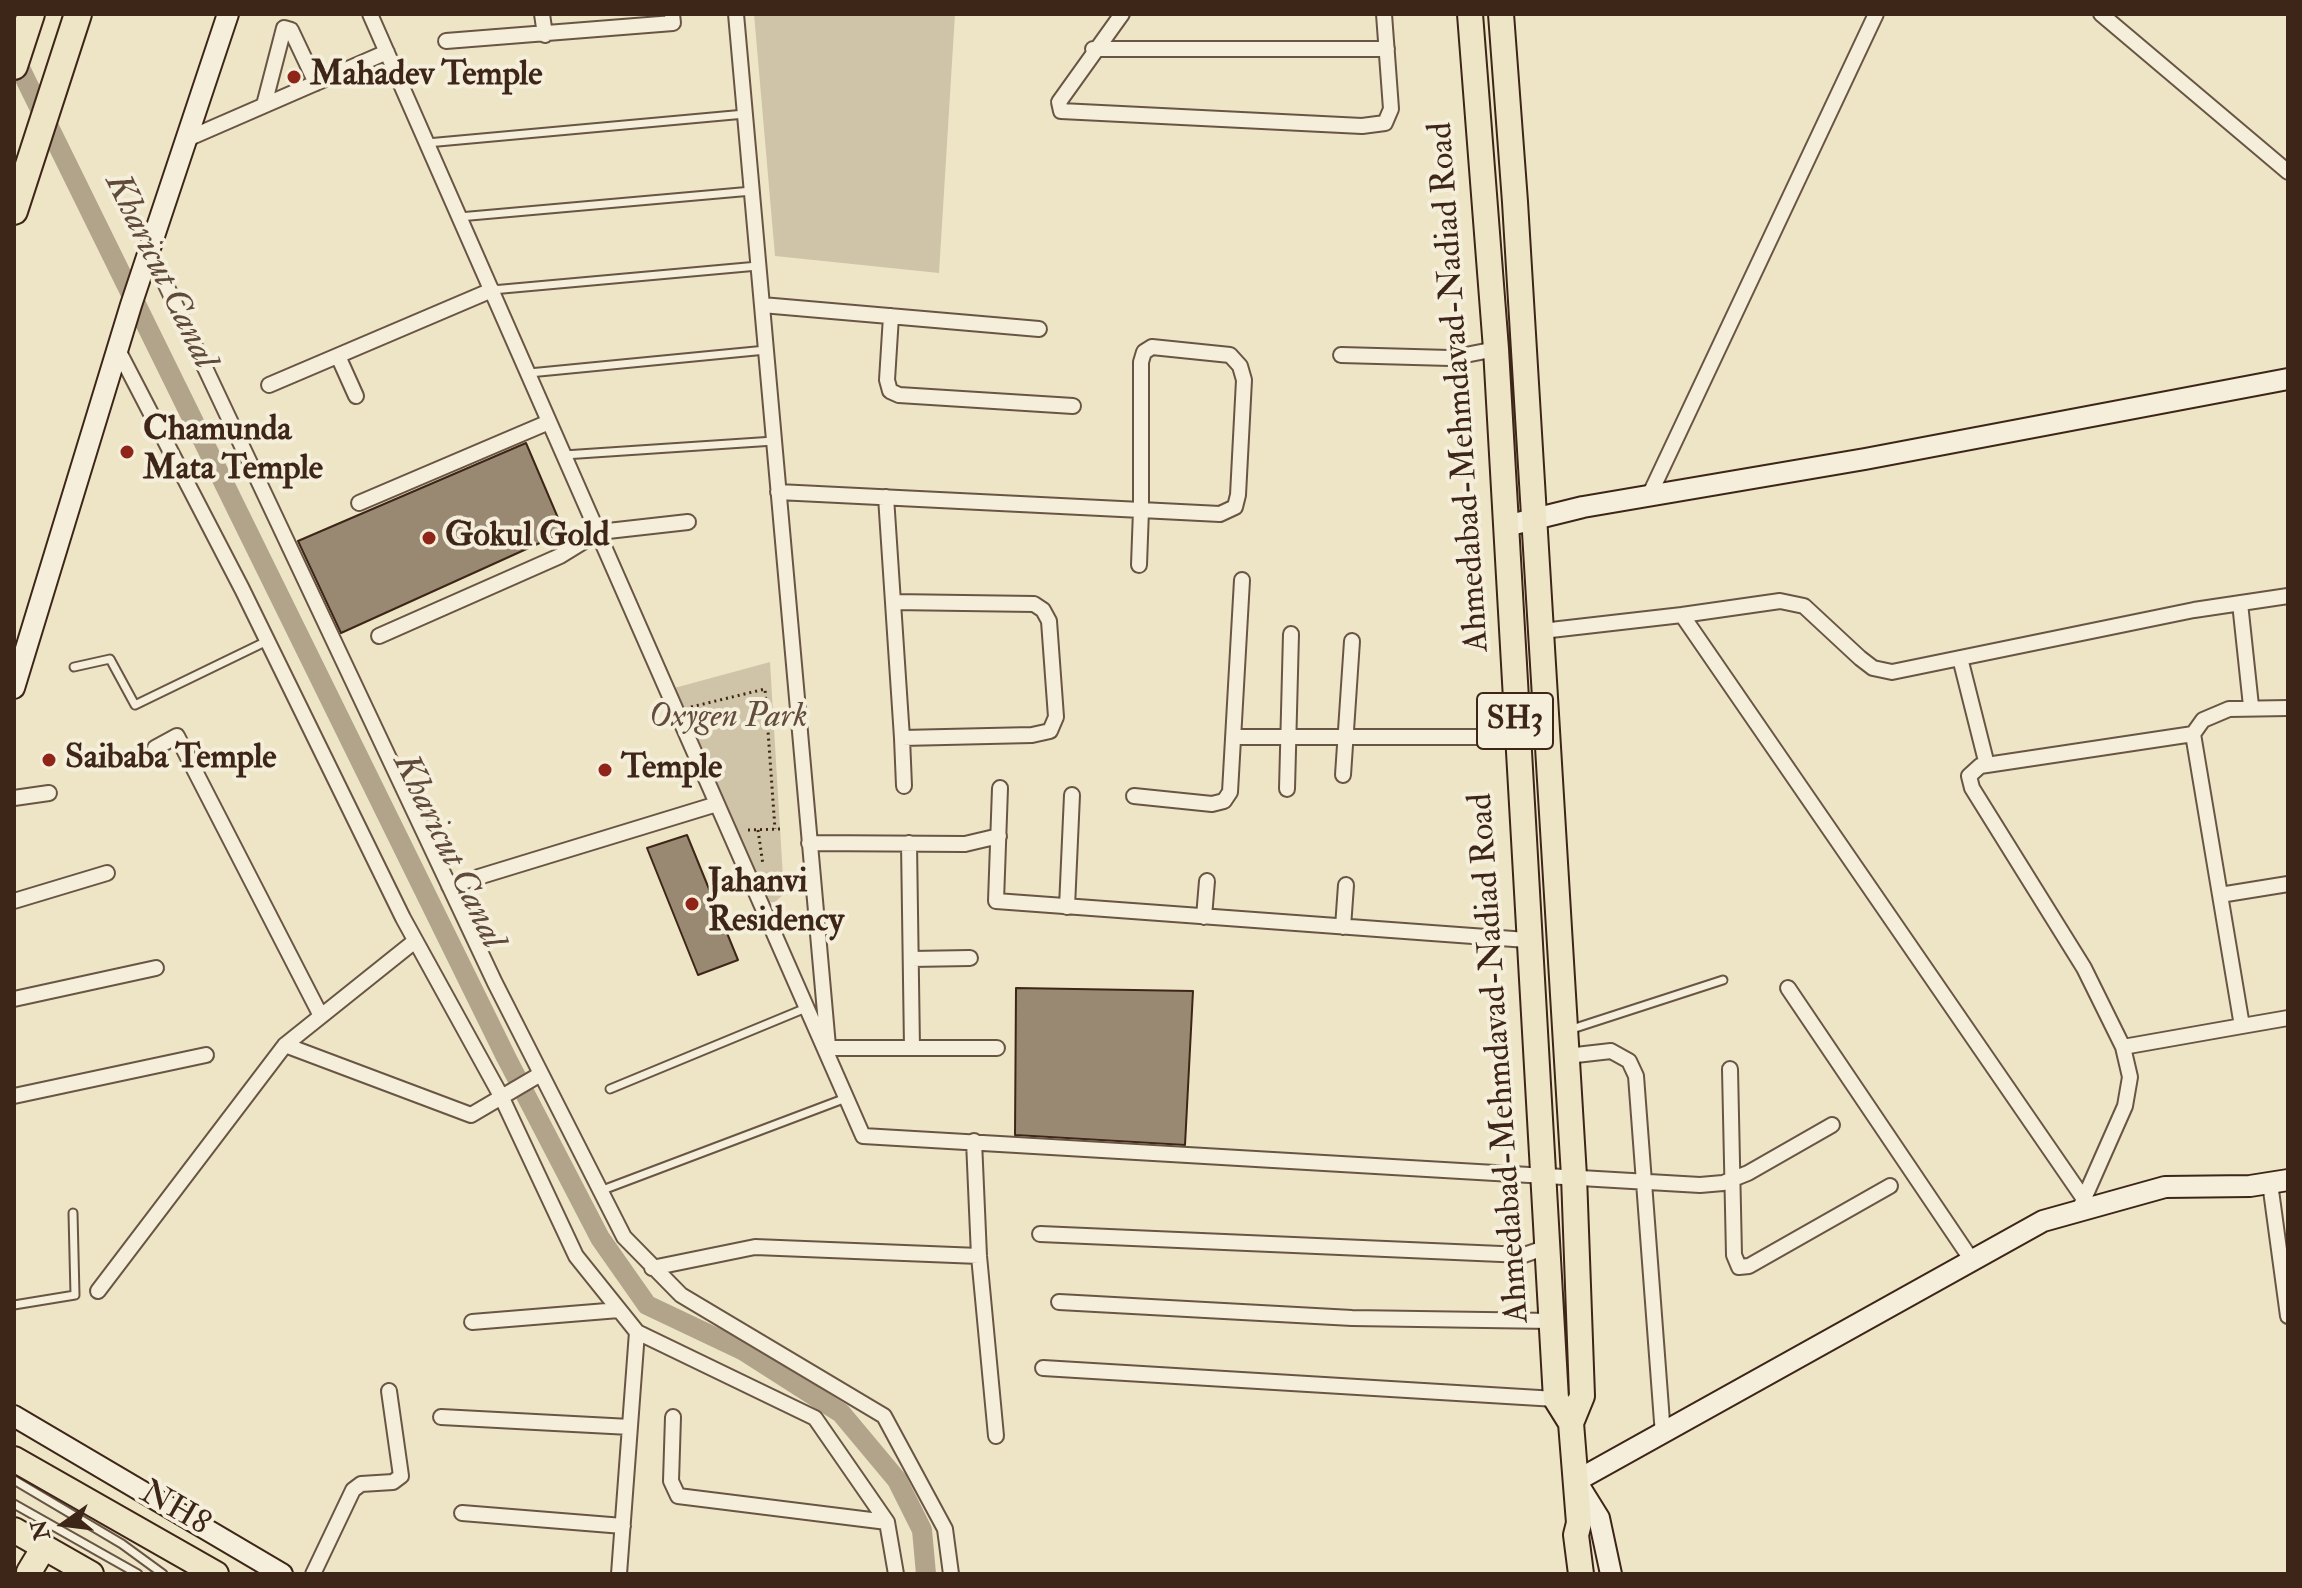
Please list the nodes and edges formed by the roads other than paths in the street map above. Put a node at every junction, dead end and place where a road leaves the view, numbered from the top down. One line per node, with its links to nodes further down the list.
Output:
1 (78, 14): 27 (highway)
2 (228, 14): 23 (street)
3 (370, 14): 18 (street)
4 (542, 14): 14 (street)
5 (672, 14): 14 (street)
6 (736, 14): 22 (street)
7 (1122, 14): 16 (street)
8 (1384, 14): 17 (street)
9 (1470, 14): 35 (main road, Ahmedabad-Mehmdavad-Nadiad Road / SH3)
10 (1501, 14): 53 (main road)
11 (1876, 14): 49 (street)
12 (2101, 14): 25 (street)
13 (29, 19): 19 (highway)
14 (545, 35): 15 (street)
15 (446, 41)
16 (1093, 49): 17 (street); 17 (street)
17 (1387, 49)
18 (387, 52): 20 (street); 24 (street)
19 (14, 66)
20 (316, 83): 21 (street); 21 (street)
21 (264, 105): 23 (street)
22 (745, 114): 24 (lane); 26 (street)
23 (187, 139): 29 (street)
24 (427, 143): 28 (street)
25 (2288, 172)
26 (752, 191): 28 (lane); 30 (street)
27 (14, 211)
28 (459, 217): 31 (street)
29 (150, 251): 36 (street); 97 (street)
30 (758, 266): 31 (lane); 32 (street)
31 (492, 290): 39 (street); 40 (street)
32 (762, 305): 33 (street); 37 (street)
33 (891, 316): 34 (street); 44 (street)
34 (1039, 329)
35 (1496, 349): 38 (street); 55 (main road, Ahmedabad-Mehmdavad-Nadiad Road / SH3)
36 (118, 350): 66 (street); 70 (street)
37 (766, 350): 40 (lane); 46 (street)
38 (1341, 355)
39 (338, 356): 42 (street); 43 (street)
40 (526, 373): 45 (street)
41 (2288, 379): 49 (street)
42 (269, 385)
43 (356, 396)
44 (1073, 406)
45 (549, 422): 47 (street); 51 (street)
46 (774, 441): 47 (lane); 48 (street)
47 (564, 455): 56 (street)
48 (778, 492): 50 (street); 91 (street)
49 (1649, 496): 53 (street)
50 (886, 497): 52 (street); 60 (street)
51 (359, 503)
52 (1141, 510): 52 (street); 57 (street)
53 (1535, 519): 55 (street); 63 (main road)
54 (688, 522): 56 (street)
55 (1506, 526): 75 (main road, Ahmedabad-Mehmdavad-Nadiad Road / SH3)
56 (599, 532): 65 (street); 89 (street)
57 (1139, 565)
58 (1242, 580): 74 (street)
59 (2288, 596): 61 (street)
60 (893, 602): 76 (street); 76 (street)
61 (2240, 603): 68 (street); 71 (street)
62 (1682, 615): 63 (street); 68 (street); 138 (street)
63 (1542, 631): 115 (main road)
64 (1291, 634): 77 (street)
65 (379, 636)
66 (267, 641): 69 (lane); 104 (street)
67 (1352, 641): 78 (street)
68 (1960, 658): 80 (street)
69 (74, 667)
70 (14, 688)
71 (2251, 706): 72 (street); 73 (street)
72 (2288, 708)
73 (2193, 734): 80 (street); 98 (street)
74 (1235, 737): 77 (street); 87 (street)
75 (1516, 737): 78 (street); 103 (main road, Ahmedabad-Mehmdavad-Nadiad Road / SH3)
76 (902, 738): 82 (street)
77 (1288, 739): 78 (street); 84 (street)
78 (1345, 739): 81 (street)
79 (155, 748): 112 (street)
80 (1987, 765): 117 (street)
81 (1343, 775)
82 (904, 786)
83 (1000, 788): 90 (street)
84 (1287, 789)
85 (49, 793): 88 (street)
86 (1072, 795): 100 (street)
87 (1134, 796)
88 (14, 798)
89 (717, 804): 97 (street); 111 (street)
90 (999, 836): 92 (street); 100 (street)
91 (809, 843): 92 (street); 120 (street)
92 (909, 843): 106 (street)
93 (107, 873): 99 (street)
94 (1207, 881): 101 (street)
95 (2288, 884): 98 (street)
96 (1346, 885): 102 (street)
97 (449, 886): 124 (street)
98 (2220, 895): 114 (street)
99 (14, 901)
100 (1067, 907): 101 (street)
101 (1204, 917): 102 (street)
102 (1343, 927): 103 (street)
103 (1527, 940): 131 (main road, Ahmedabad-Mehmdavad-Nadiad Road / SH3)
104 (415, 941): 112 (street); 127 (street)
105 (970, 958): 106 (street)
106 (911, 959): 118 (street)
107 (156, 968): 110 (street)
108 (1723, 980): 115 (lane)
109 (1788, 988): 143 (street)
110 (14, 999)
111 (806, 1008): 120 (street); 125 (lane)
112 (321, 1016): 116 (street)
113 (2288, 1018): 114 (street)
114 (2242, 1026): 117 (street)
115 (1566, 1031): 122 (main road)
116 (285, 1045): 127 (street); 145 (street)
117 (2123, 1047): 138 (street)
118 (912, 1048): 119 (street); 120 (street)
119 (997, 1048)
120 (828, 1053): 128 (street)
121 (206, 1055): 126 (street)
122 (1567, 1056): 132 (main road); 134 (street)
123 (1730, 1069): 133 (street)
124 (539, 1075): 127 (street); 137 (street)
125 (610, 1089)
126 (14, 1096)
127 (501, 1096): 149 (street)
128 (846, 1098): 130 (street); 137 (lane)
129 (1832, 1125): 133 (street)
130 (974, 1141): 131 (street); 142 (street)
131 (1544, 1174): 132 (street); 141 (main road, Ahmedabad-Mehmdavad-Nadiad Road / SH3)
132 (1574, 1176): 134 (street); 160 (main road)
133 (1732, 1179): 134 (street); 136 (street)
134 (1646, 1181): 162 (street)
135 (2279, 1182): 138 (street); 146 (street)
136 (1890, 1186)
137 (598, 1191): 144 (street)
138 (2082, 1205): 143 (street)
139 (73, 1213): 148 (lane)
140 (1040, 1234): 141 (street)
141 (1547, 1247): 151 (main road, Ahmedabad-Mehmdavad-Nadiad Road / SH3)
142 (979, 1256): 144 (street); 163 (street)
143 (1973, 1262): 162 (street)
144 (652, 1268): 185 (street)
145 (98, 1291)
146 (2287, 1301): 150 (street)
147 (1059, 1302): 151 (street)
148 (14, 1305)
149 (619, 1310): 152 (street); 153 (street)
150 (2288, 1316)
151 (1552, 1321): 156 (main road, Ahmedabad-Mehmdavad-Nadiad Road / SH3)
152 (472, 1322)
153 (637, 1332): 161 (street); 170 (street)
154 (1043, 1368): 156 (street)
155 (389, 1391): 182 (street)
156 (1556, 1399): 160 (main road, Ahmedabad-Mehmdavad-Nadiad Road / SH3)
157 (14, 1416): 167 (street)
158 (441, 1417): 161 (street)
159 (673, 1417): 170 (street)
160 (1571, 1423): 166 (main road)
161 (630, 1427): 172 (street)
162 (1663, 1435): 166 (street)
163 (996, 1436)
164 (14, 1459): 174 (main road, NH8)
165 (14, 1480): 179 (lane)
166 (1576, 1481): 171 (main road); 188 (street)
167 (163, 1503): 174 (street); 181 (street)
168 (14, 1504): 178 (lane)
169 (462, 1513): 172 (street)
170 (887, 1522): 184 (street)
171 (1579, 1523): 186 (main road); 187 (main road)
172 (623, 1526): 183 (street)
173 (14, 1530): 175 (main road)
174 (147, 1532): 180 (main road, NH8)
175 (44, 1547): 176 (main road); 177 (main road)
176 (25, 1570)
177 (91, 1574)
178 (138, 1574)
179 (163, 1574)
180 (216, 1574)
181 (282, 1574)
182 (313, 1574)
183 (619, 1574)
184 (896, 1574)
185 (951, 1574)
186 (1581, 1574)
187 (1594, 1574)
188 (1611, 1574)

